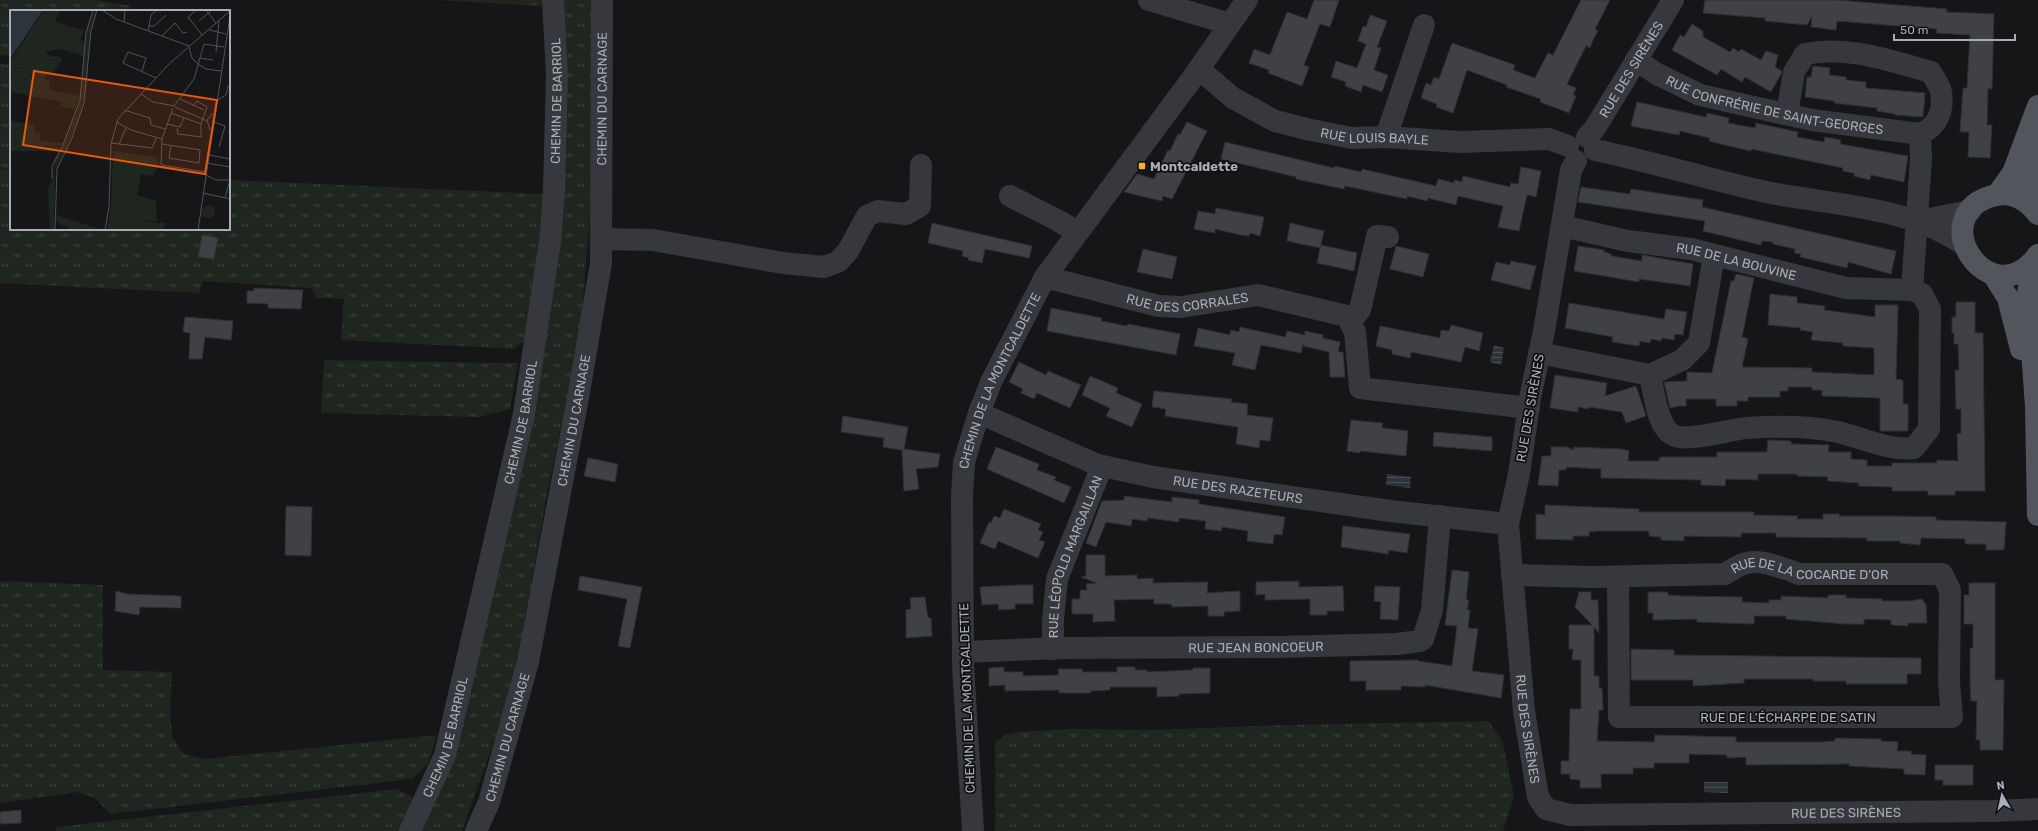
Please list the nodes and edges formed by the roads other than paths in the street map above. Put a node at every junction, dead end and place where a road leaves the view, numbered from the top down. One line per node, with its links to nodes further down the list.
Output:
1 (553, 0): 48 (street, CHEMIN DE BARRIOL)
2 (602, 0): 25 (street, CHEMIN DU CARNAGE)
3 (1149, 0): 6 (street)
4 (1247, 0): 6 (street, CHEMIN DE LA MONTCALDETTE)
5 (1673, 0): 8 (street, RUE DES SIRÈNES)
6 (1230, 24): 9 (street, CHEMIN DE LA MONTCALDETTE)
7 (1424, 26): 13 (street)
8 (1636, 60): 11 (street, RUE CONFRÉRIE DE SAINT-GEORGES); 15 (street, RUE DES SIRÈNES)
9 (1199, 69): 13 (street, RUE LOUIS BAYLE); 23 (street, CHEMIN DE LA MONTCALDETTE)
10 (2038, 106): 17 (main road)
11 (1787, 114): 12 (street, RUE CONFRÉRIE DE SAINT-GEORGES); 12 (street)
12 (1920, 134): 21 (street)
13 (1386, 138): 15 (street, RUE LOUIS BAYLE)
14 (2038, 142): 19 (main road)
15 (1581, 148): 21 (street, RUE LOUIS BAYLE); 22 (street, RUE DES SIRÈNES)
16 (921, 165): 25 (street)
17 (1998, 194): 19 (main road); 20 (main road)
18 (1010, 196): 23 (street)
19 (2035, 210)
20 (1970, 211): 21 (street); 26 (main road)
21 (1918, 220): 26 (street); 31 (street)
22 (1562, 226): 27 (street, RUE DE LA BOUVINE); 33 (street, RUE DES SIRÈNES)
23 (1077, 232): 30 (street, CHEMIN DE LA MONTCALDETTE)
24 (1388, 236): 32 (street)
25 (601, 239): 49 (street, CHEMIN DU CARNAGE)
26 (1964, 245): 29 (main road)
27 (1714, 255): 31 (street, RUE DE LA BOUVINE); 34 (street)
28 (2035, 259): 29 (main road); 35 (main road)
29 (1993, 274): 35 (main road)
30 (1045, 277): 32 (street, RUE DES CORRALES); 37 (street, CHEMIN DE LA MONTCALDETTE)
31 (1912, 290): 34 (street)
32 (1350, 322): 36 (street)
33 (1539, 353): 34 (street); 36 (street, RUE DES SIRÈNES)
34 (1650, 375)
35 (2036, 407): 39 (main road)
36 (1529, 408): 41 (street, RUE DES SIRÈNES)
37 (979, 413): 38 (street, RUE DES RAZETEURS); 46 (street, CHEMIN DE LA MONTCALDETTE)
38 (1102, 466): 40 (street, RUE DES RAZETEURS); 45 (street, RUE LÉOPOLD MARGAILLAN)
39 (2038, 515)
40 (1440, 516): 41 (street, RUE DES RAZETEURS); 45 (street, RUE JEAN BONCOEUR)
41 (1508, 524): 43 (street, RUE DES SIRÈNES)
42 (1942, 574): 44 (street, RUE DE LA COCARDE D'OR); 44 (street, RUE DE L'ÉCHARPE DE SATIN)
43 (1512, 575): 44 (street, RUE DE LA COCARDE D'OR); 47 (street, RUE DES SIRÈNES)
44 (1618, 577)
45 (1053, 649): 46 (street, RUE JEAN BONCOEUR)
46 (963, 652): 50 (street, CHEMIN DE LA MONTCALDETTE)
47 (2038, 809)
48 (410, 831)
49 (476, 831)
50 (973, 831)

